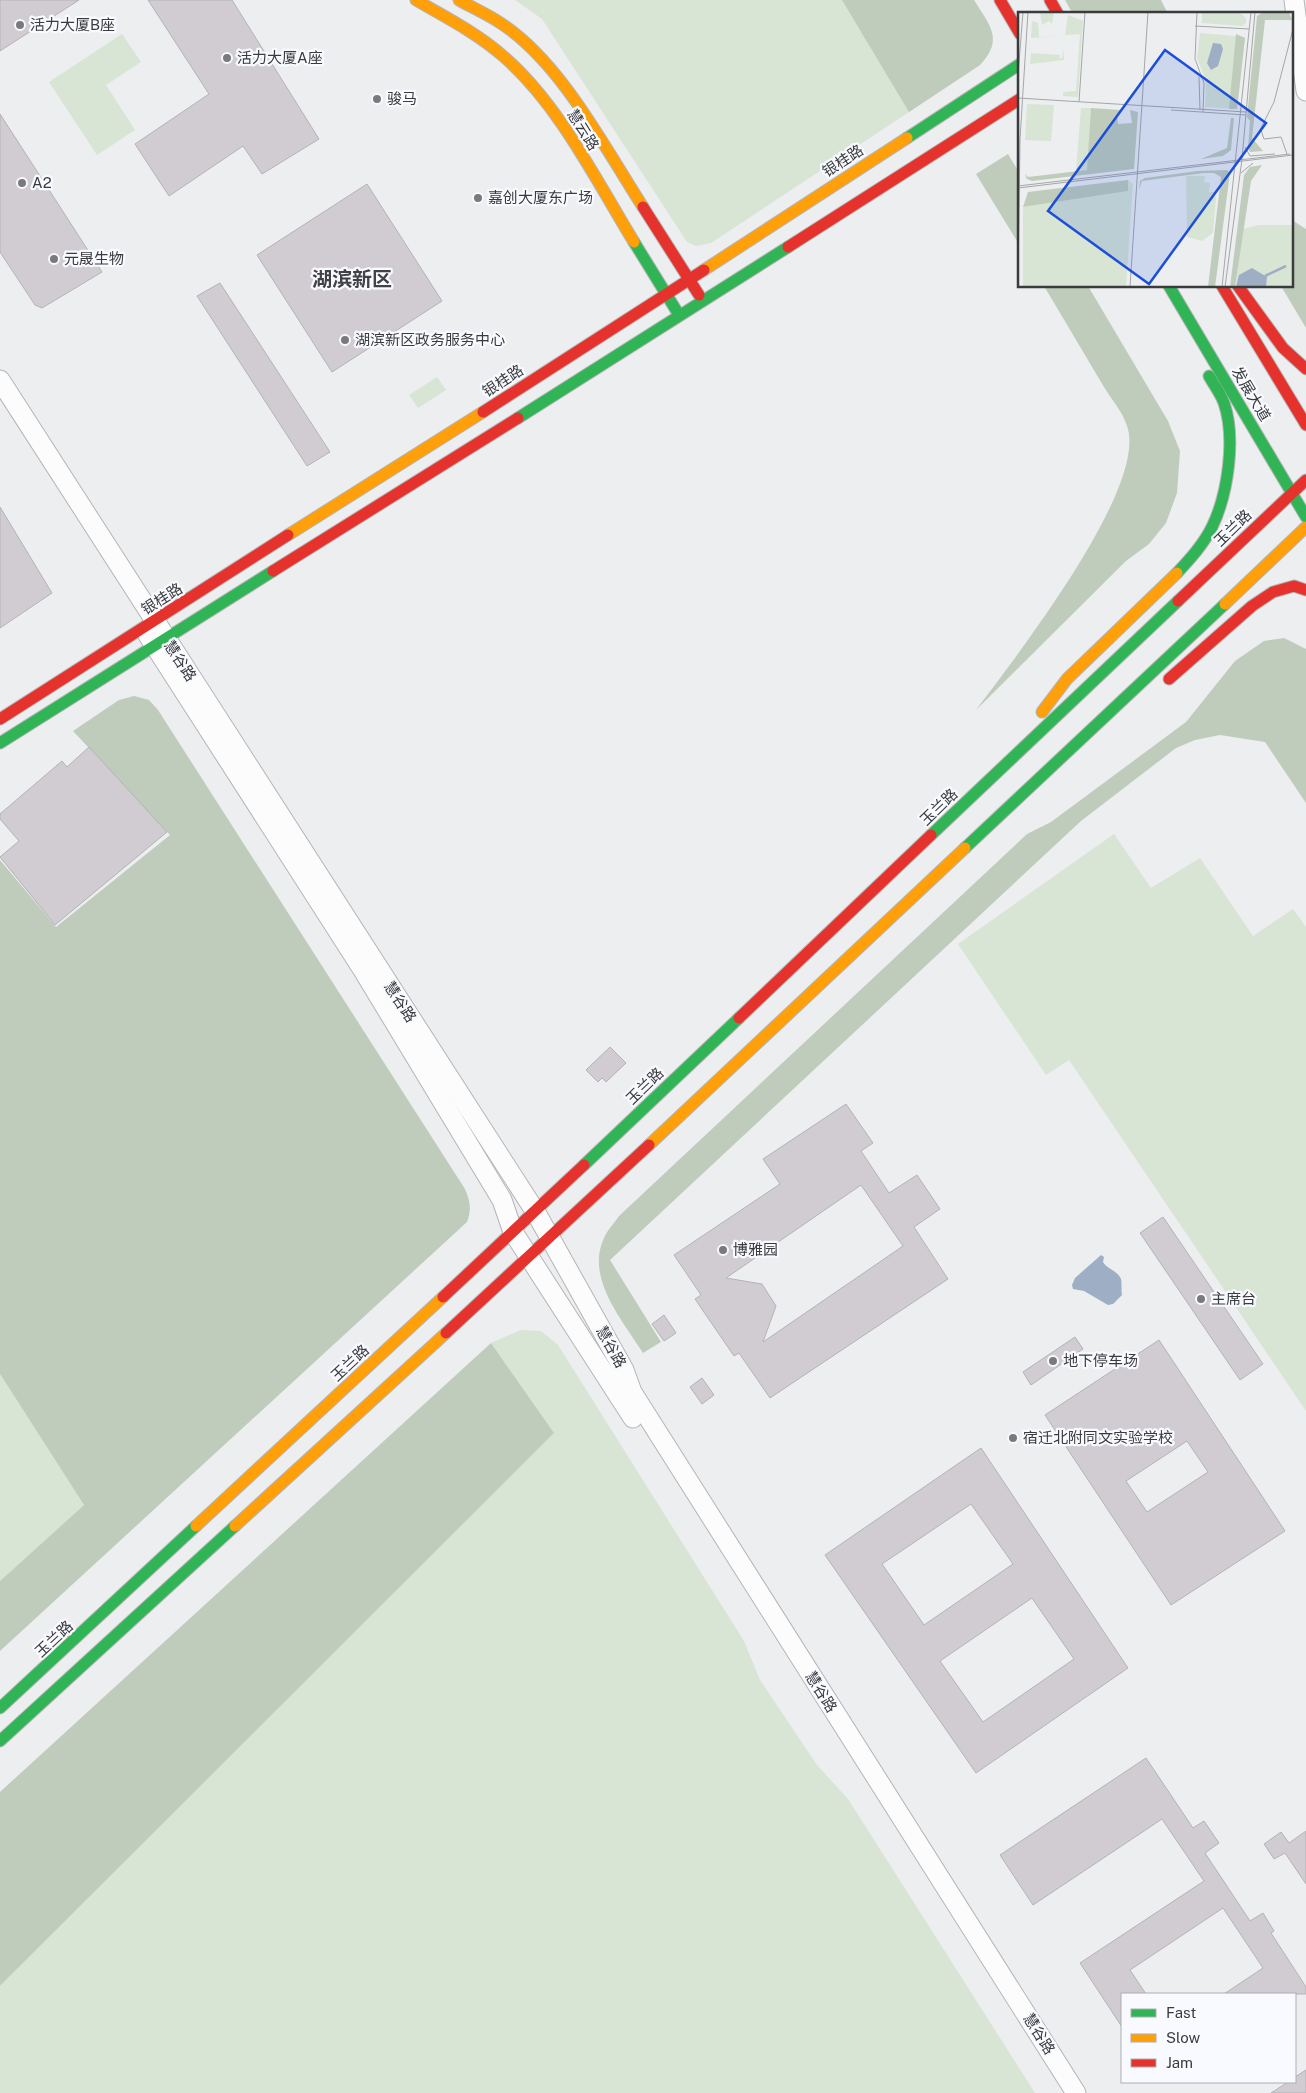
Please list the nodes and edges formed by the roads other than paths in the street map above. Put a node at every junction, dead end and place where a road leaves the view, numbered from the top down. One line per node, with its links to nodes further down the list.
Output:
1 (416, 0): 16 (street, 慧云路)
2 (459, 0): 11 (street, 慧云路)
3 (1000, 0): 7 (street)
4 (1050, 0): 6 (street)
5 (1294, 0): 9 (street)
6 (1057, 12)
7 (1018, 31)
8 (1018, 65): 11 (street, 银桂路)
9 (1306, 87)
10 (1018, 100): 17 (street)
11 (689, 280): 16 (street, 银桂路); 17 (street, 慧云路)
12 (1164, 288): 33 (street)
13 (1171, 288): 23 (street, 发展大道)
14 (1223, 288): 21 (street, 发展大道)
15 (1239, 288): 19 (street)
16 (666, 295): 18 (street, 慧云路); 27 (street, 银桂路)
17 (703, 302): 18 (street)
18 (680, 317): 28 (street)
19 (1306, 368)
20 (0, 380): 27 (street, 慧谷路)
21 (1306, 425)
22 (1306, 480): 23 (street, 玉兰路)
23 (1292, 492): 24 (street, 发展大道); 33 (street, 玉兰路)
24 (1306, 518)
25 (1306, 527): 34 (street)
26 (1306, 590): 29 (street)
27 (149, 625): 28 (street, 慧谷路); 30 (street, 银桂路)
28 (159, 641): 32 (street); 35 (street, 慧谷路); 36 (street, 慧谷路)
29 (1163, 684)
30 (0, 719)
31 (1097, 740): 34 (street)
32 (0, 743)
33 (990, 779): 35 (street, 玉兰路)
34 (1014, 802): 37 (street)
35 (535, 1211): 36 (street, 玉兰路); 37 (street, 慧谷路)
36 (513, 1232): 38 (street, 慧谷路); 39 (street, 玉兰路)
37 (551, 1238): 38 (street); 42 (street, 慧谷路)
38 (529, 1257): 40 (street); 41 (street, 慧谷路)
39 (0, 1708)
40 (0, 1741)
41 (1062, 2093)
42 (1076, 2093)

